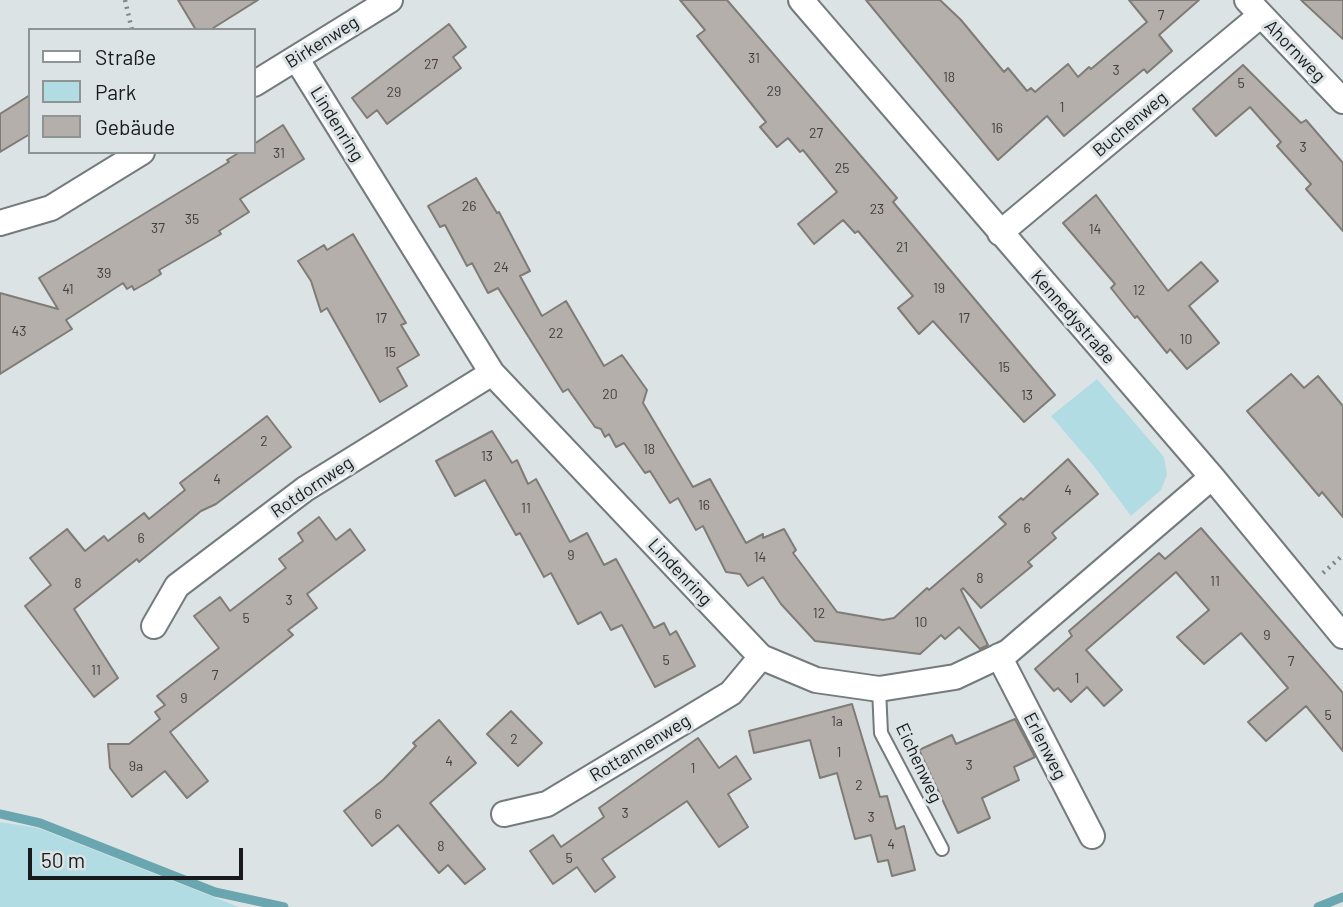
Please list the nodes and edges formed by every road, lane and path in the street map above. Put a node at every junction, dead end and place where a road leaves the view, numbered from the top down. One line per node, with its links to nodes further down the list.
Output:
1 (125, 0): 5 (path)
2 (390, 0): 6 (street, Birkenweg)
3 (801, 0): 11 (street, Kennedystraße)
4 (1254, 8): 8 (street, Ahornweg); 11 (street, Buchenweg)
5 (132, 28)
6 (296, 58): 7 (street, Birkenweg); 12 (street, Lindenring)
7 (256, 83)
8 (1343, 101)
9 (139, 154): 10 (street)
10 (0, 223)
11 (1000, 233): 13 (street, Kennedystraße)
12 (492, 373): 14 (street, Rotdornweg); 17 (street, Lindenring)
13 (1212, 477): 15 (street, Kennedystraße); 16 (street, Lindenring)
14 (154, 626)
15 (1343, 636)
16 (999, 656): 18 (street, Lindenring); 20 (street, Erlenweg)
17 (761, 657): 18 (street, Lindenring); 19 (street, Rottannenweg)
18 (879, 689): 21 (lane, Eichenweg)
19 (504, 814)
20 (1091, 836)
21 (942, 849)

